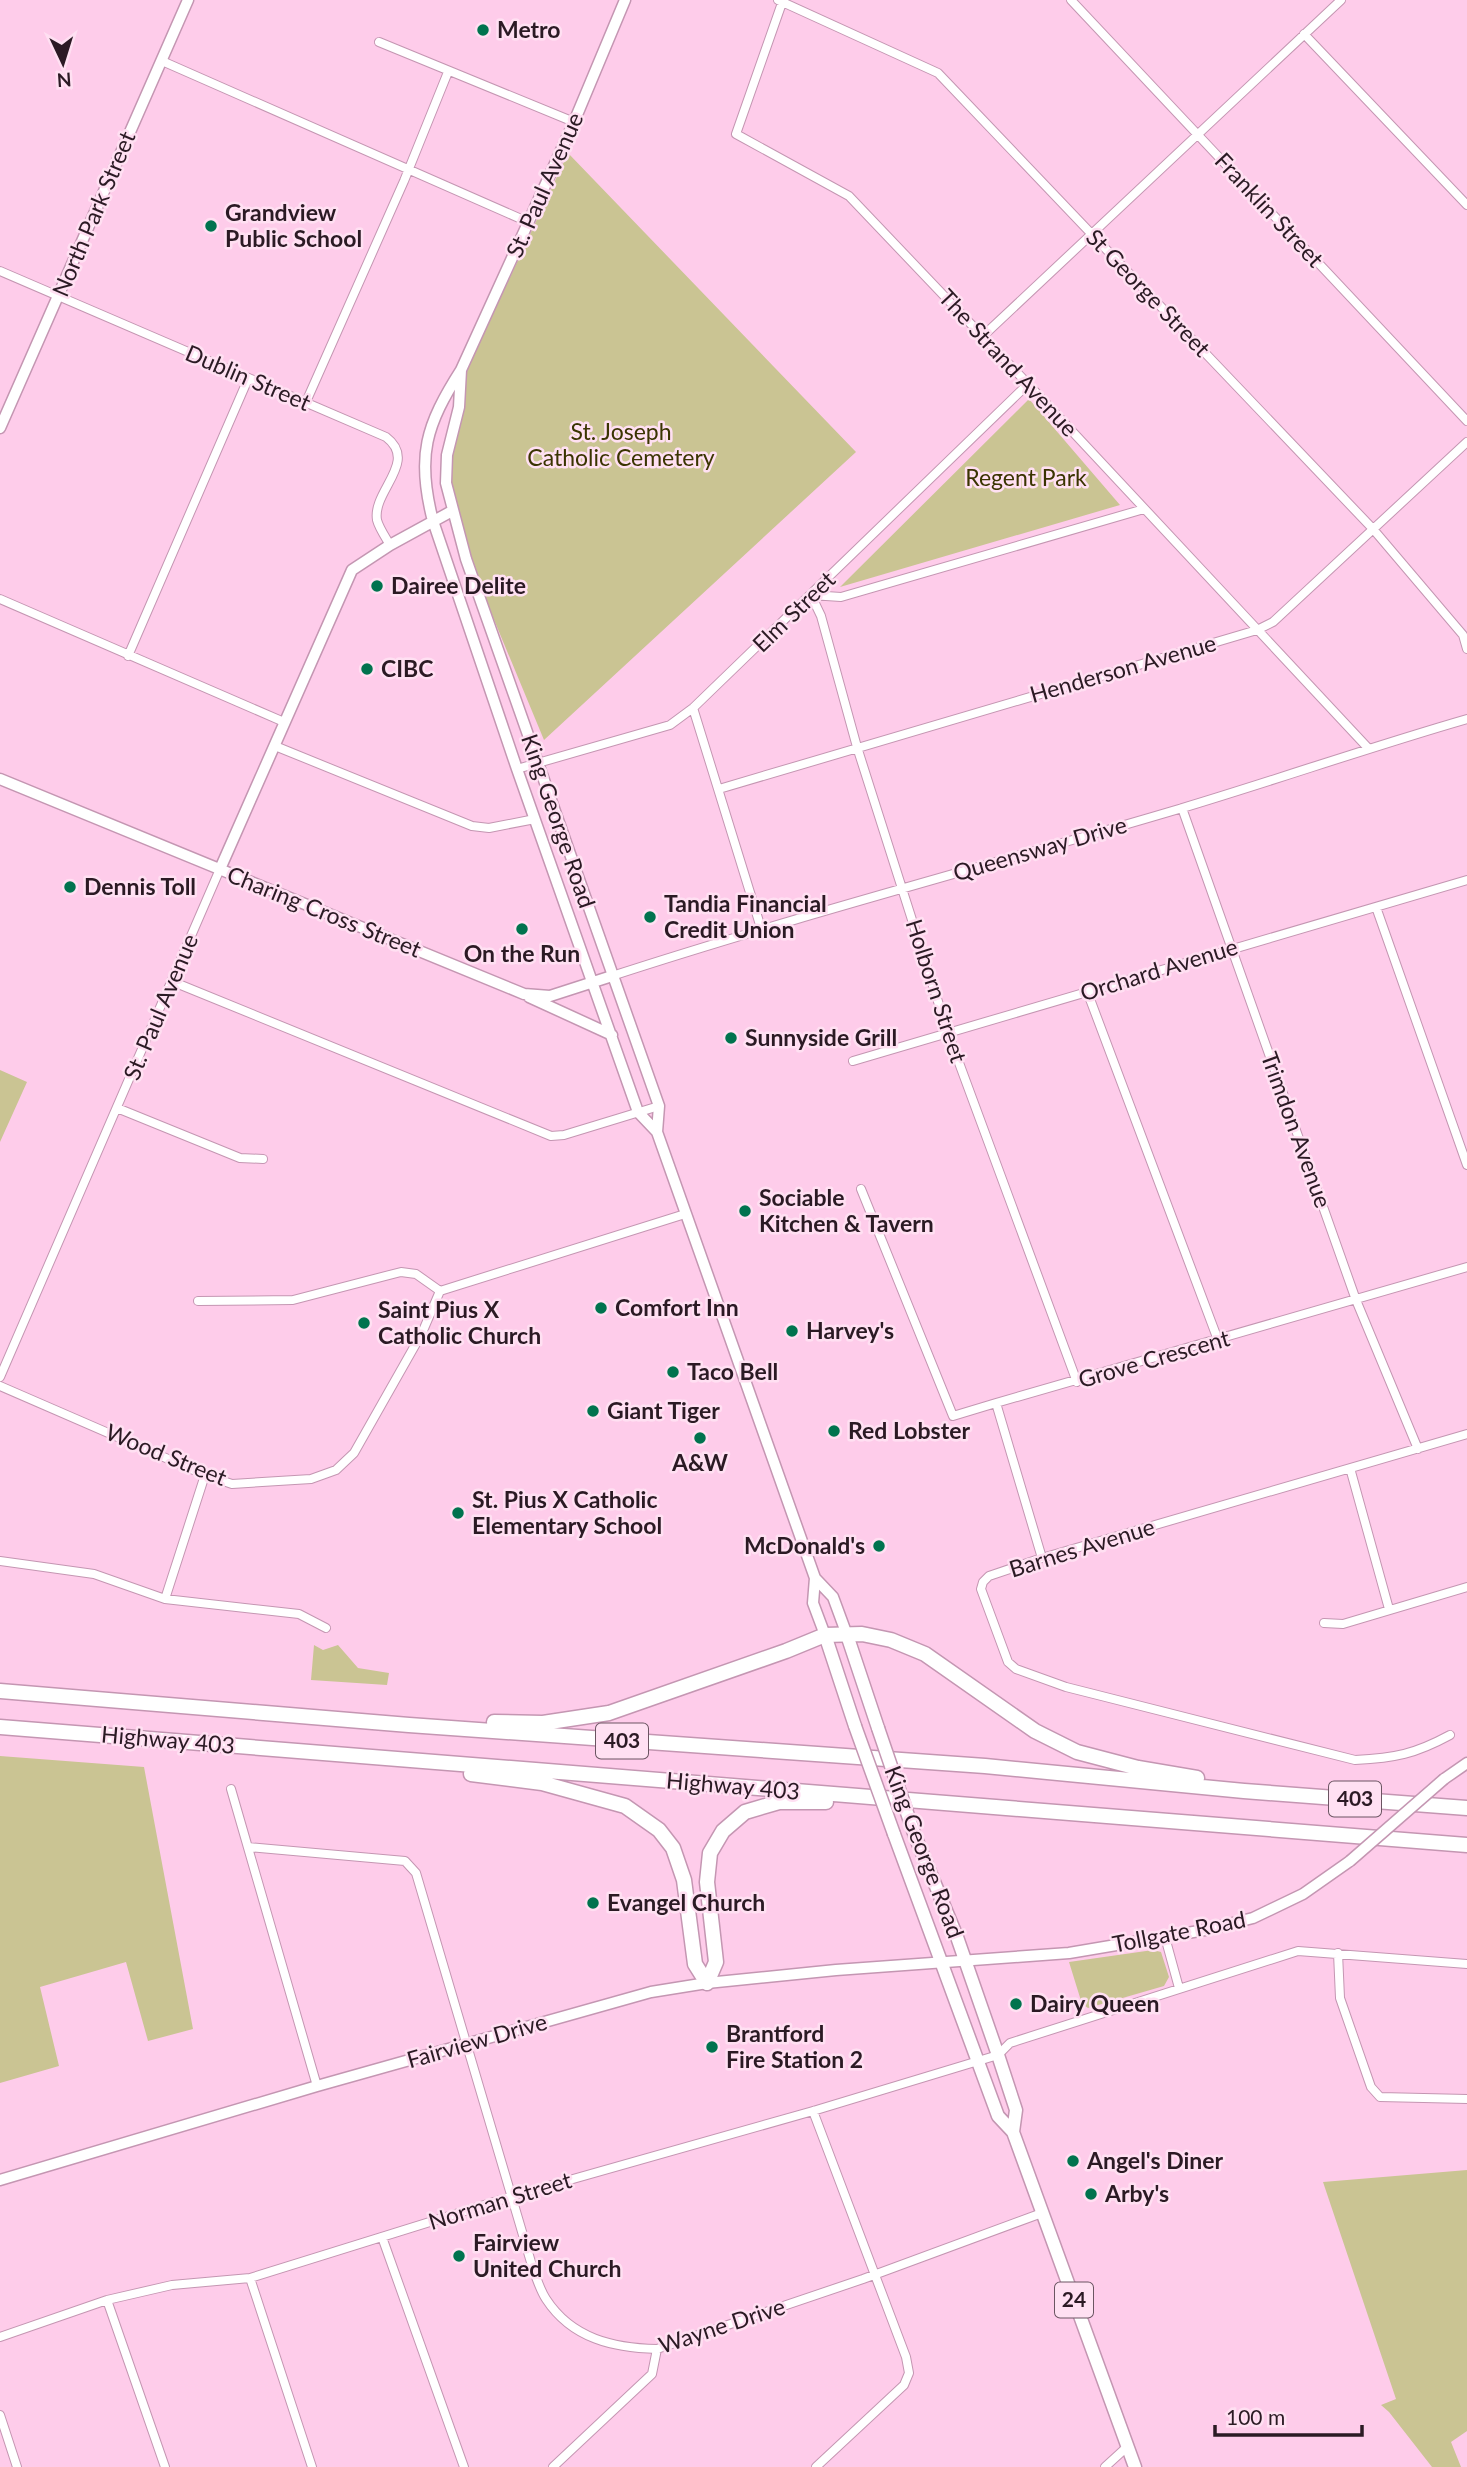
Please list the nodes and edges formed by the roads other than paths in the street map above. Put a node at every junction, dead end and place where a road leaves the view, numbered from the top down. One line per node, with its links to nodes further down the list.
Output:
1 (187, 0): 8 (main road, North Park Street)
2 (625, 0): 10 (main road, St. Paul Avenue)
3 (1071, 0): 11 (street, Franklin Street)
4 (1340, 0): 6 (street)
5 (781, 1): 15 (street, St George Street); 18 (street, The Strand Avenue)
6 (1304, 34): 11 (street); 13 (street)
7 (379, 41): 9 (street)
8 (162, 61): 12 (street); 17 (main road, North Park Street)
9 (448, 72): 10 (street); 12 (street)
10 (574, 122): 14 (main road, St. Paul Avenue)
11 (1199, 136): 15 (street); 23 (street, Franklin Street)
12 (408, 169): 14 (street); 22 (street)
13 (1467, 205)
14 (528, 222): 19 (main road, St. Paul Avenue)
15 (1093, 235): 18 (street); 29 (street, St George Street)
16 (0, 271): 17 (street, Dublin Street)
17 (58, 297): 20 (street, Dublin Street); 24 (main road, North Park Street)
18 (984, 336): 21 (street, The Strand Avenue)
19 (461, 370): 27 (main road, St. Paul Avenue); 28 (main road, St. Paul Avenue)
20 (248, 379): 22 (street, Dublin Street); 35 (street)
21 (1028, 384): 26 (street, The Strand Avenue); 31 (street, Elm Street)
22 (306, 402): 30 (street, Dublin Street)
23 (1467, 421)
24 (0, 428)
25 (1467, 442): 29 (street, Henderson Avenue)
26 (1143, 509): 31 (street); 33 (street, The Strand Avenue)
27 (452, 511): 28 (main road, St. Paul Avenue); 42 (main road, King George Road)
28 (433, 521): 30 (main road, St. Paul Avenue); 43 (main road, King George Road)
29 (1373, 530): 33 (street, Henderson Avenue); 34 (street, St George Street)
30 (390, 545): 38 (main road, St. Paul Avenue)
31 (811, 595): 36 (street, Elm Street); 40 (street, Holborn Street)
32 (0, 599): 35 (street)
33 (1257, 630): 40 (street, Henderson Avenue); 41 (street, The Strand Avenue)
34 (1467, 649)
35 (128, 656): 38 (street)
36 (692, 708): 42 (street, Elm Street); 45 (street)
37 (1467, 719): 41 (street, Queensway Drive)
38 (284, 722): 39 (main road, St. Paul Avenue)
39 (275, 746): 47 (street); 48 (main road, St. Paul Avenue)
40 (858, 747): 45 (street, Henderson Avenue); 50 (street, Holborn Street)
41 (1368, 748): 46 (street, Queensway Drive)
42 (538, 764): 43 (street, Elm Street); 54 (main road, King George Road)
43 (517, 769): 47 (main road, King George Road)
44 (0, 779): 48 (main road, Charing Cross Street)
45 (719, 789): 52 (street)
46 (1182, 808): 50 (street, Queensway Drive); 53 (street, Trimdon Avenue)
47 (535, 820): 56 (main road, King George Road)
48 (220, 869): 55 (street, St. Paul Avenue); 58 (main road, Charing Cross Street)
49 (1467, 880): 51 (street, Orchard Avenue)
50 (902, 889): 52 (street, Queensway Drive); 59 (street, Holborn Street)
51 (1376, 907): 53 (street, Orchard Avenue); 67 (street)
52 (761, 928): 54 (street, Queensway Drive)
53 (1231, 948): 57 (street, Orchard Avenue); 72 (street, Trimdon Avenue)
54 (612, 976): 56 (main road, Charing Cross Street); 62 (main road, King George Road)
55 (171, 981): 63 (street, St. Paul Avenue); 64 (street)
56 (594, 982): 58 (main road, Charing Cross Street); 60 (main road, King George Road)
57 (1087, 991): 59 (street, Orchard Avenue); 74 (street)
58 (524, 994): 60 (main road)
59 (948, 1033): 61 (street, Orchard Avenue); 76 (street, Holborn Street)
60 (612, 1035): 64 (main road, King George Road)
61 (852, 1062)
62 (659, 1106): 64 (street); 65 (main road, King George Road)
63 (117, 1108): 66 (street); 75 (street, St. Paul Avenue)
64 (638, 1112): 65 (main road, King George Road)
65 (657, 1132): 69 (main road, King George Road)
66 (263, 1160)
67 (1467, 1166)
68 (861, 1189): 78 (street, Grove Crescent)
69 (685, 1214): 71 (street); 85 (main road, King George Road)
70 (1467, 1268): 72 (street, Grove Crescent)
71 (440, 1291): 73 (street); 82 (street, Wood Street)
72 (1356, 1300): 74 (street, Grove Crescent); 80 (street, Trimdon Avenue)
73 (198, 1301)
74 (1218, 1340): 76 (street, Grove Crescent)
75 (0, 1377)
76 (1077, 1381): 78 (street, Grove Crescent)
77 (0, 1386): 82 (street, Wood Street)
78 (996, 1404): 83 (street)
79 (1467, 1434): 80 (street, Barnes Avenue)
80 (1418, 1449): 81 (street, Barnes Avenue)
81 (1350, 1468): 83 (street, Barnes Avenue); 88 (street)
82 (205, 1475): 87 (street)
83 (1042, 1558): 96 (street, Barnes Avenue)
84 (0, 1561): 87 (street)
85 (815, 1578): 91 (main road, King George Road); 92 (main road, King George Road)
86 (1467, 1587): 88 (street)
87 (165, 1599): 90 (street)
88 (1389, 1609): 89 (street)
89 (1324, 1623)
90 (326, 1628)
91 (825, 1635): 92 (highway); 94 (highway); 108 (main road, King George Road / 24, bridge)
92 (847, 1635): 100 (highway); 107 (main road, King George Road / 24, bridge)
93 (0, 1691): 94 (highway, Highway 403 / 403)
94 (409, 1725): 100 (highway, Highway 403 / 403)
95 (0, 1727): 97 (highway, Highway 403 / 403)
96 (1451, 1735)
97 (362, 1756): 101 (highway, Highway 403 / 403); 110 (highway)
98 (1467, 1763): 105 (main road, Tollgate Road, bridge)
99 (231, 1789): 104 (street)
100 (1244, 1791): 102 (highway, Highway 403 / 403)
101 (873, 1797): 103 (highway, Highway 403 / 403); 110 (highway)
102 (1467, 1808)
103 (1467, 1844)
104 (248, 1847): 112 (street, Wayne Drive); 115 (street)
105 (1165, 1937): 107 (main road, Tollgate Road); 111 (street)
106 (1338, 1953): 109 (street); 111 (street); 116 (street)
107 (965, 1961): 108 (main road, Fairview Drive); 113 (main road, King George Road / 24)
108 (941, 1963): 110 (main road, Fairview Drive); 114 (main road, King George Road / 24)
109 (1467, 1964)
110 (708, 1983): 112 (main road, Fairview Drive)
111 (1179, 1989): 113 (street)
112 (467, 2043): 115 (main road, Fairview Drive); 120 (street, Wayne Drive)
113 (998, 2055): 114 (street, Norman Street); 118 (main road, King George Road / 24)
114 (978, 2062): 117 (street, Norman Street); 118 (main road, King George Road / 24)
115 (317, 2086): 119 (main road, Fairview Drive)
116 (1467, 2099)
117 (813, 2111): 120 (street, Norman Street); 123 (street)
118 (1013, 2132): 121 (main road, King George Road / 24)
119 (0, 2180)
120 (513, 2196): 122 (street, Norman Street); 127 (street, Wayne Drive)
121 (1042, 2213): 123 (street, Wayne Drive); 129 (main road, King George Road / 24)
122 (382, 2237): 124 (street, Norman Street); 133 (street)
123 (874, 2276): 127 (street, Wayne Drive); 135 (street)
124 (250, 2278): 125 (street, Norman Street); 132 (street)
125 (107, 2300): 126 (street, Norman Street); 131 (street)
126 (0, 2337)
127 (657, 2349): 134 (street)
128 (0, 2415): 130 (street)
129 (1128, 2446): 136 (street); 137 (main road, King George Road / 24)
130 (17, 2467)
131 (165, 2467)
132 (312, 2467)
133 (464, 2467)
134 (553, 2467)
135 (816, 2467)
136 (1105, 2467)
137 (1135, 2467)

